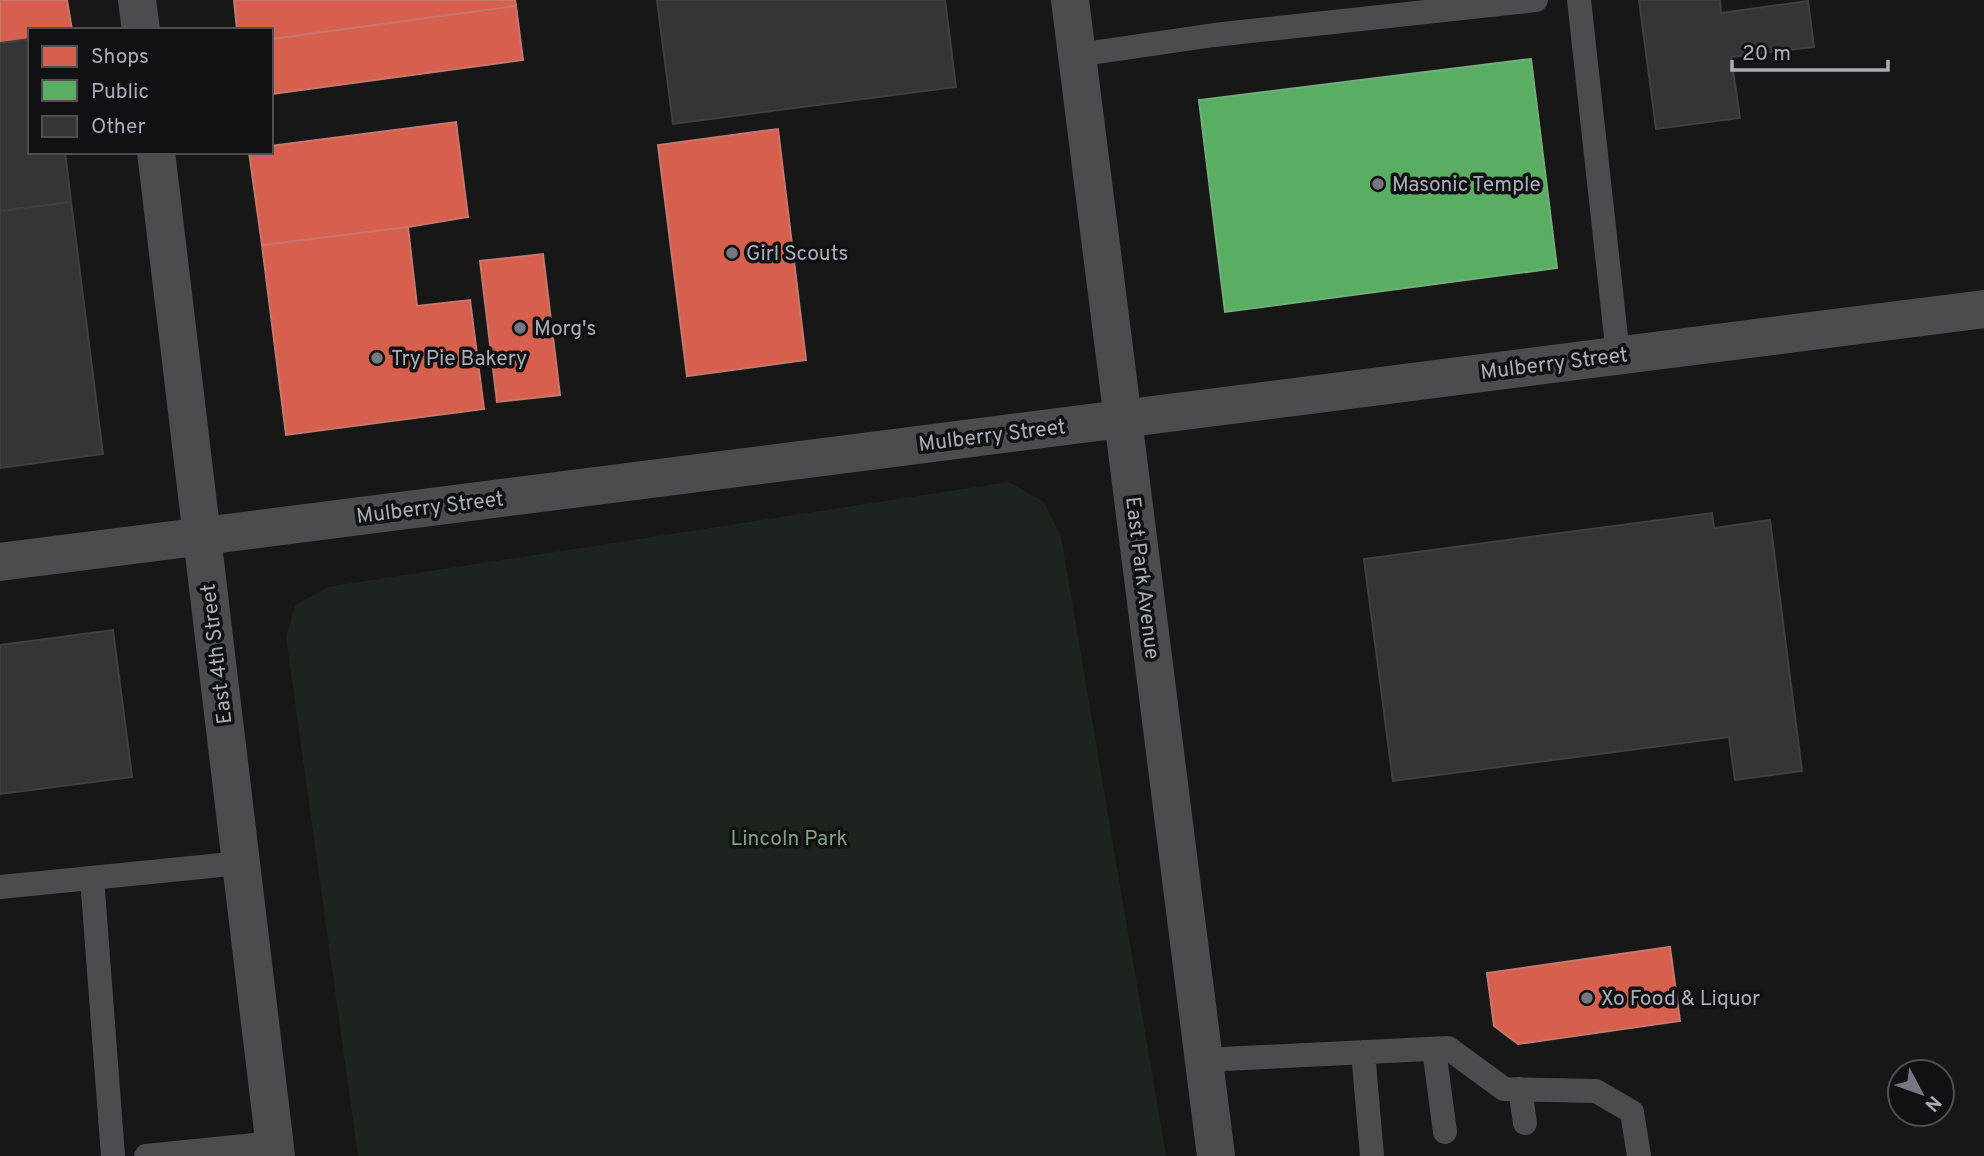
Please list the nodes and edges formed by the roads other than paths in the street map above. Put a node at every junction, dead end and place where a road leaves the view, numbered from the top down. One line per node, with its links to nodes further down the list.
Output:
1 (137, 0): 5 (street)
2 (1070, 0): 6 (street, East Park Avenue)
3 (1536, 0): 6 (lane)
4 (1578, 0): 9 (lane)
5 (141, 28)
6 (1077, 55): 10 (street, East Park Avenue)
7 (156, 154): 11 (street, East 4th Street)
8 (1984, 309): 9 (street, Mulberry Street)
9 (1618, 355): 10 (street, Mulberry Street)
10 (1123, 419): 11 (street, Mulberry Street); 18 (street, East Park Avenue)
11 (202, 536): 12 (street, Mulberry Street); 13 (street, East 4th Street)
12 (0, 562)
13 (241, 863): 14 (lane); 22 (street, East 4th Street)
14 (92, 878): 15 (lane); 23 (lane)
15 (0, 887)
16 (1434, 1049): 17 (lane); 19 (lane); 21 (lane)
17 (1363, 1052): 18 (lane); 26 (lane)
18 (1203, 1060): 25 (street, East Park Avenue)
19 (1520, 1089): 20 (lane); 27 (lane)
20 (1525, 1123)
21 (1445, 1132)
22 (276, 1150): 24 (lane)
23 (113, 1156)
24 (146, 1156)
25 (1216, 1156)
26 (1373, 1156)
27 (1640, 1156)

